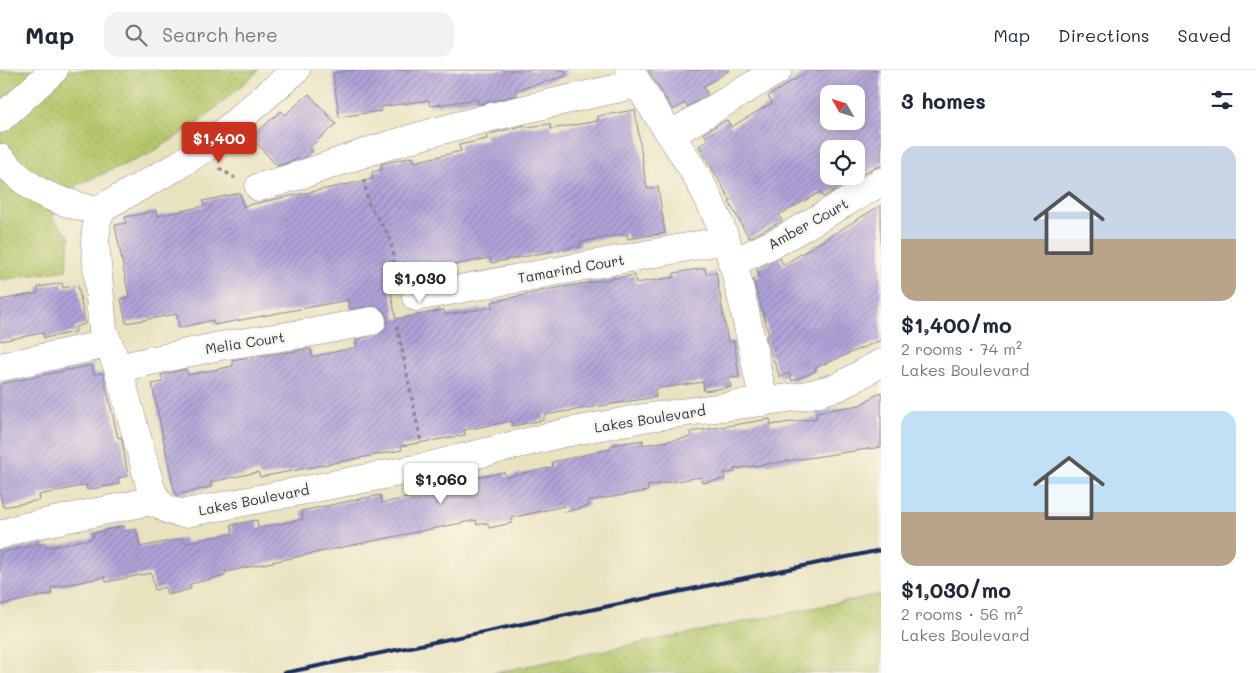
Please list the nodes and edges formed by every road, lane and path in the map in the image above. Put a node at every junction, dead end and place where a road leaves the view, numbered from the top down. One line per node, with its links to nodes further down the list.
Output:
1 (54, 70): 5 (street)
2 (296, 70): 10 (street)
3 (778, 70): 6 (street)
4 (634, 77): 6 (street); 9 (street)
5 (0, 119)
6 (672, 134): 11 (street)
7 (0, 158): 10 (street)
8 (881, 182): 11 (street, Amber Court)
9 (259, 187)
10 (100, 212): 14 (street)
11 (729, 251): 12 (street, Tamarind Court); 18 (street)
12 (416, 297)
13 (372, 321): 17 (street, Melia Court)
14 (107, 344): 16 (street); 17 (street)
15 (881, 363): 18 (street, Lakes Boulevard)
16 (0, 367)
17 (118, 368): 19 (street)
18 (764, 402): 19 (street, Lakes Boulevard)
19 (156, 500): 20 (street)
20 (0, 535)

